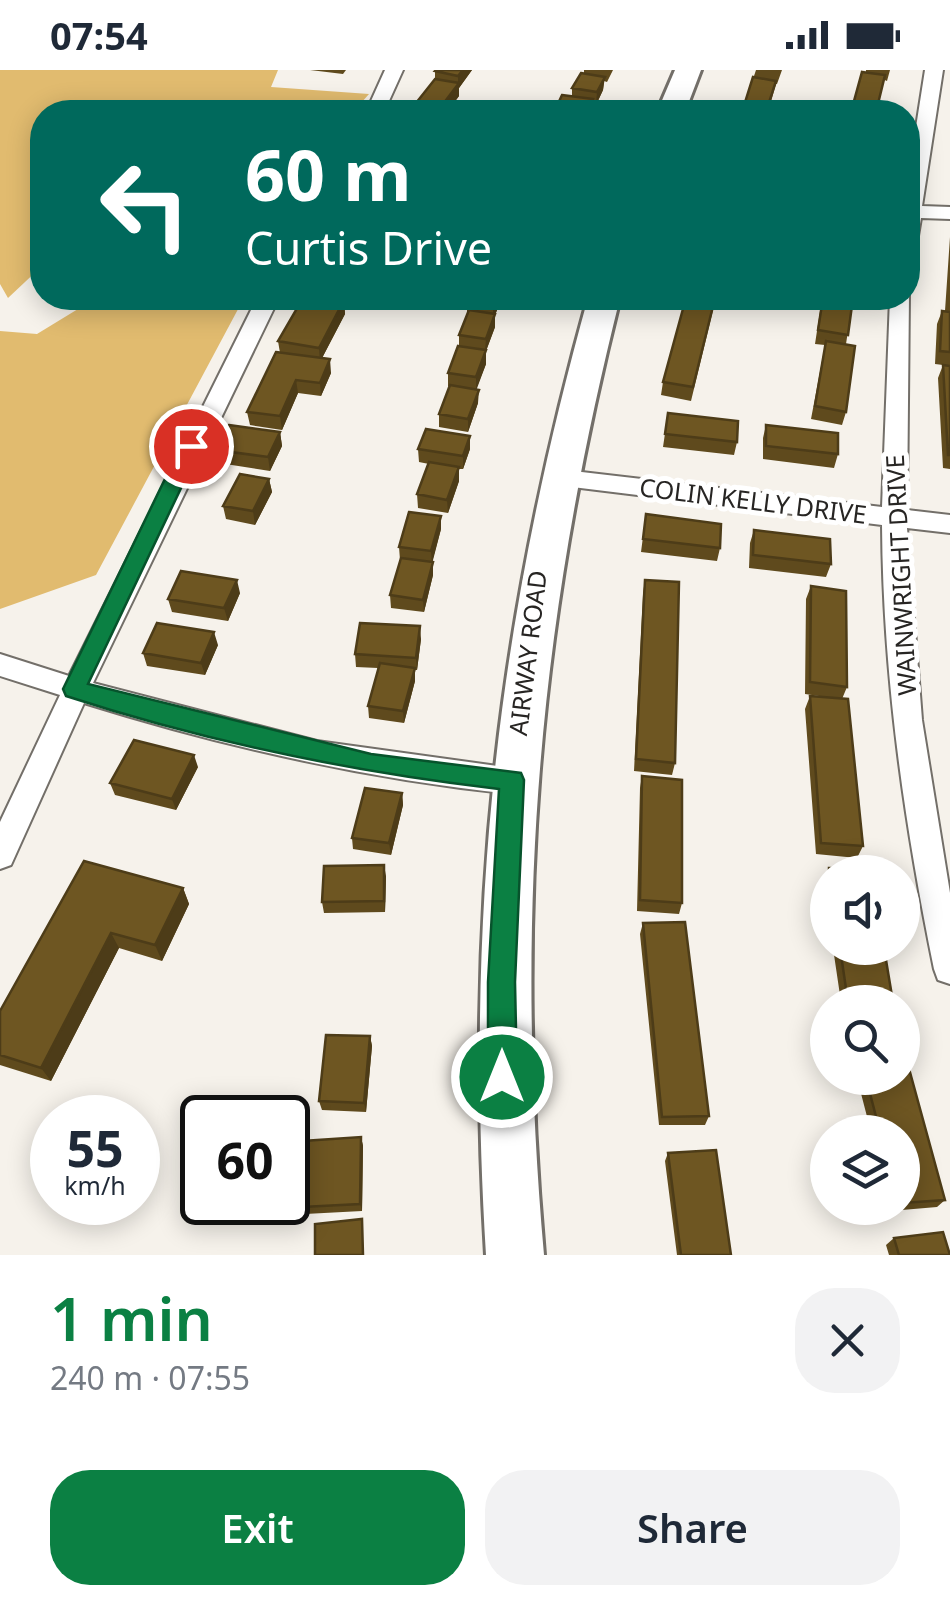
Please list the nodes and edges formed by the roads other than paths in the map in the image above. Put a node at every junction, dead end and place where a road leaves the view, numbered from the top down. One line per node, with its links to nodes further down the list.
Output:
1 (394, 70): 4 (street)
2 (688, 70): 5 (main road)
3 (934, 70): 6 (street)
4 (380, 100)
5 (675, 100)
6 (920, 156)
7 (920, 212): 8 (street)
8 (950, 213)
9 (262, 310): 16 (street)
10 (601, 310): 12 (main road, AIRWAY ROAD)
11 (901, 310): 13 (street, WAINWRIGHT DRIVE)
12 (556, 476): 13 (street, COLIN KELLY DRIVE); 17 (main road, AIRWAY ROAD)
13 (894, 519): 14 (street, COLIN KELLY DRIVE); 18 (street, WAINWRIGHT DRIVE)
14 (950, 524)
15 (0, 664): 16 (street)
16 (74, 689): 17 (street); 19 (street)
17 (512, 780): 21 (main road, AIRWAY ROAD)
18 (938, 823): 20 (street, WAINWRIGHT DRIVE)
19 (0, 855)
20 (950, 969)
21 (514, 1255)

